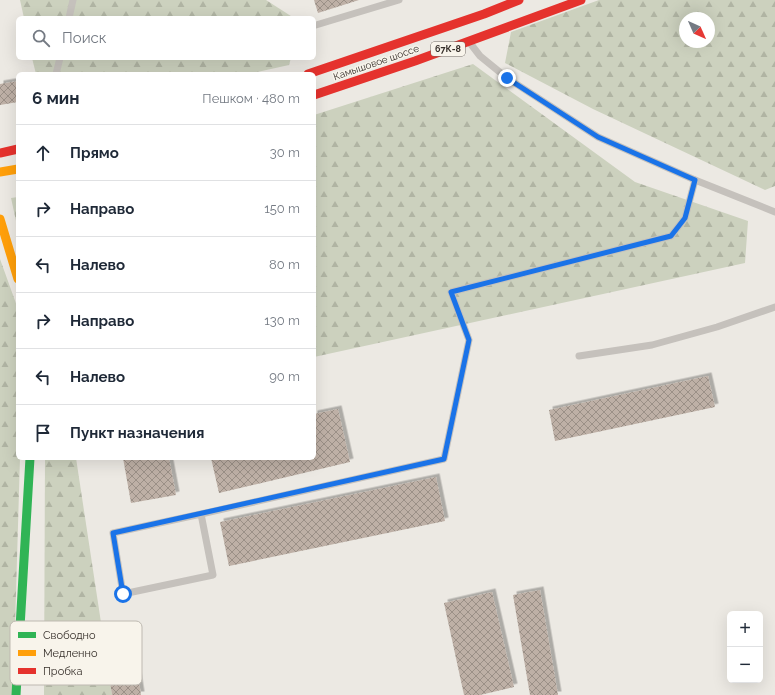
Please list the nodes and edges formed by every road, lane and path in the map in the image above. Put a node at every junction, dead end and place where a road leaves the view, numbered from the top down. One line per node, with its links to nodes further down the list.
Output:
1 (73, 0): 5 (lane)
2 (399, 0): 6 (lane)
3 (519, 0): 10 (main road, Камышовое шоссе / 67К-8)
4 (581, 0): 7 (main road, Камышовое шоссе / 67К-8)
5 (69, 16)
6 (316, 25)
7 (469, 42): 11 (main road, Камышовое шоссе / 67К-8); 16 (lane)
8 (60, 60): 9 (lane)
9 (56, 72)
10 (314, 72)
11 (316, 94)
12 (16, 149): 13 (main road)
13 (0, 153)
14 (16, 169): 15 (main road)
15 (0, 172)
16 (695, 180): 17 (lane); 23 (lane)
17 (775, 212)
18 (0, 219): 19 (main road)
19 (16, 272)
20 (775, 306): 21 (lane)
21 (579, 356)
22 (30, 460): 24 (main road)
23 (201, 514): 23 (lane)
24 (20, 621)
25 (17, 685): 26 (main road)
26 (16, 695)

